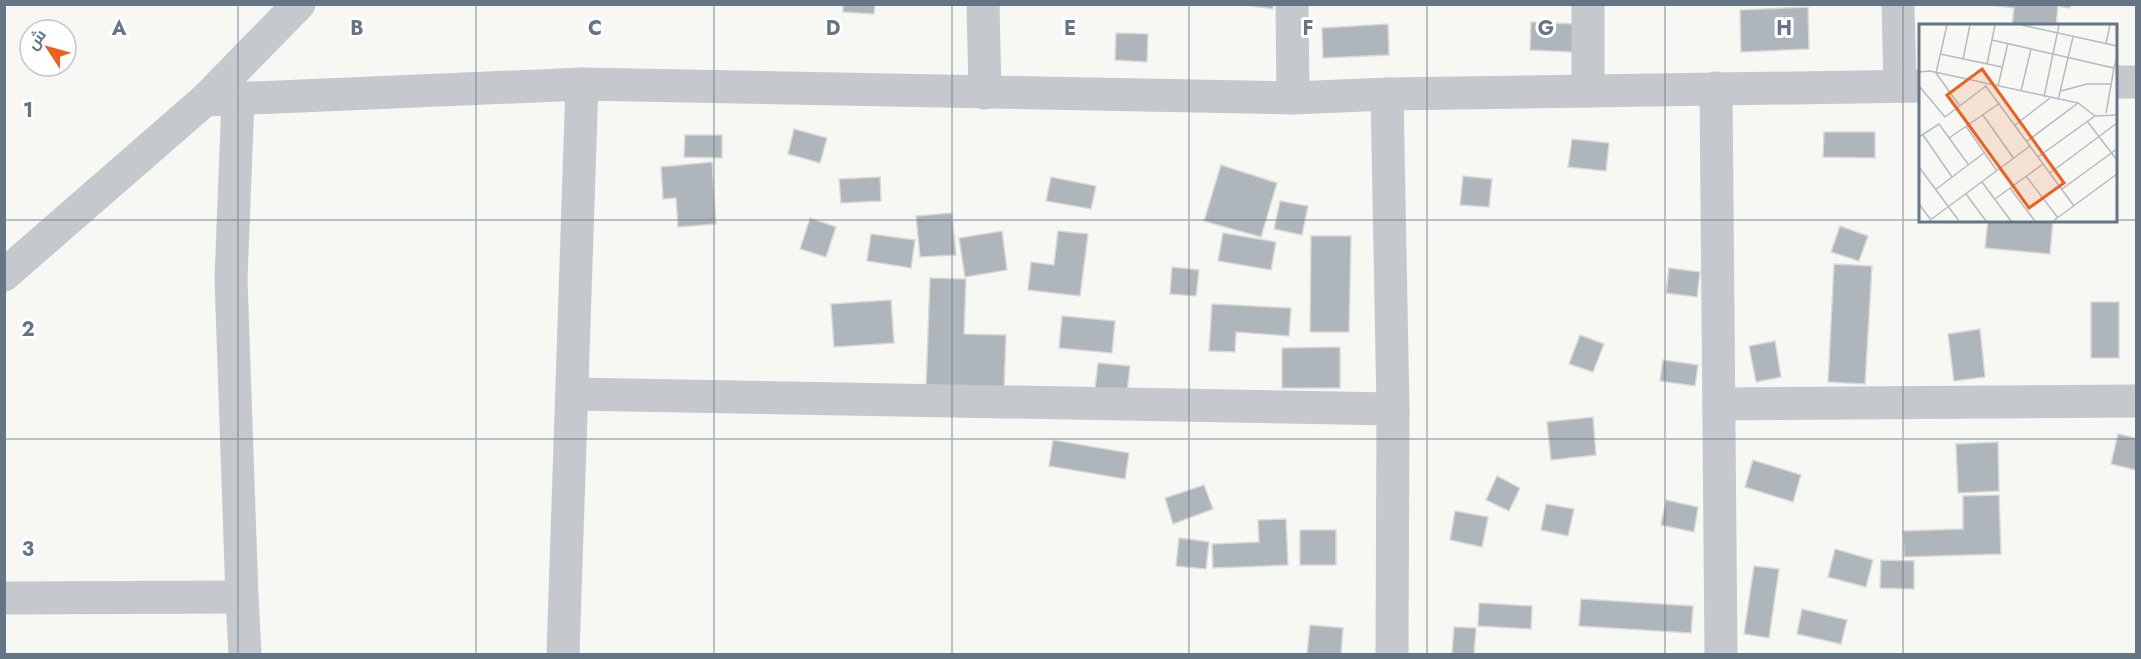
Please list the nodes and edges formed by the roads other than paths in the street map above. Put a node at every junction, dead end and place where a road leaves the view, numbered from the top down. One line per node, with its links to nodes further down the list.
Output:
1 (299, 4): 16 (street)
2 (983, 4): 12 (street)
3 (1292, 4): 14 (street)
4 (1588, 4): 11 (street)
5 (1898, 4): 9 (street)
6 (2117, 82): 7 (street)
7 (2136, 82)
8 (582, 84): 12 (street); 15 (street); 18 (street)
9 (1910, 86): 10 (street)
10 (1716, 88): 11 (street); 20 (street)
11 (1588, 91): 13 (street)
12 (985, 93): 14 (street)
13 (1387, 94): 14 (street); 21 (street)
14 (1293, 98)
15 (238, 99): 16 (street); 22 (street)
16 (205, 100): 17 (street)
17 (4, 275)
18 (573, 394): 21 (street); 25 (street)
19 (2136, 401): 20 (street)
20 (1719, 404): 27 (street)
21 (1393, 410): 26 (street)
22 (242, 597): 23 (street); 24 (street)
23 (4, 598)
24 (245, 654)
25 (563, 654)
26 (1392, 654)
27 (1721, 654)

